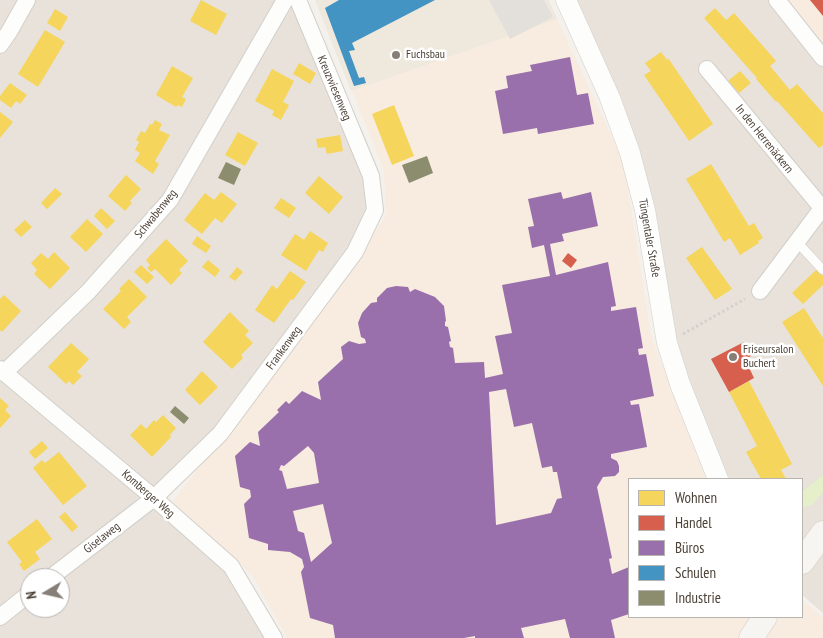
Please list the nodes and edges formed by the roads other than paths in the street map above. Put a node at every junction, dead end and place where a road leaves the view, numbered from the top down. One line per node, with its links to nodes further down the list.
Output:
1 (27, 0): 6 (street)
2 (286, 0): 14 (street, Schwabenweg)
3 (298, 0): 9 (street, Kreuzwiesenweg)
4 (566, 0): 15 (street, Tüngentaler Straße)
5 (777, 0): 7 (street)
6 (0, 45)
7 (823, 58)
8 (707, 69): 10 (street, In den Herrenäckern)
9 (371, 176): 16 (street, Frankenweg)
10 (822, 208): 11 (street, In den Herrenäckern)
11 (796, 241): 12 (lane); 13 (street, In den Herrenäckern)
12 (823, 270)
13 (760, 290)
14 (2, 371): 16 (street, Komberger Weg)
15 (718, 478)
16 (154, 498): 19 (street, Giselaweg); 23 (street, Komberger Weg)
17 (823, 533): 18 (main road)
18 (803, 561)
19 (63, 568)
20 (20, 601): 21 (street)
21 (0, 617)
22 (763, 618): 24 (main road)
23 (274, 638)
24 (751, 638)

